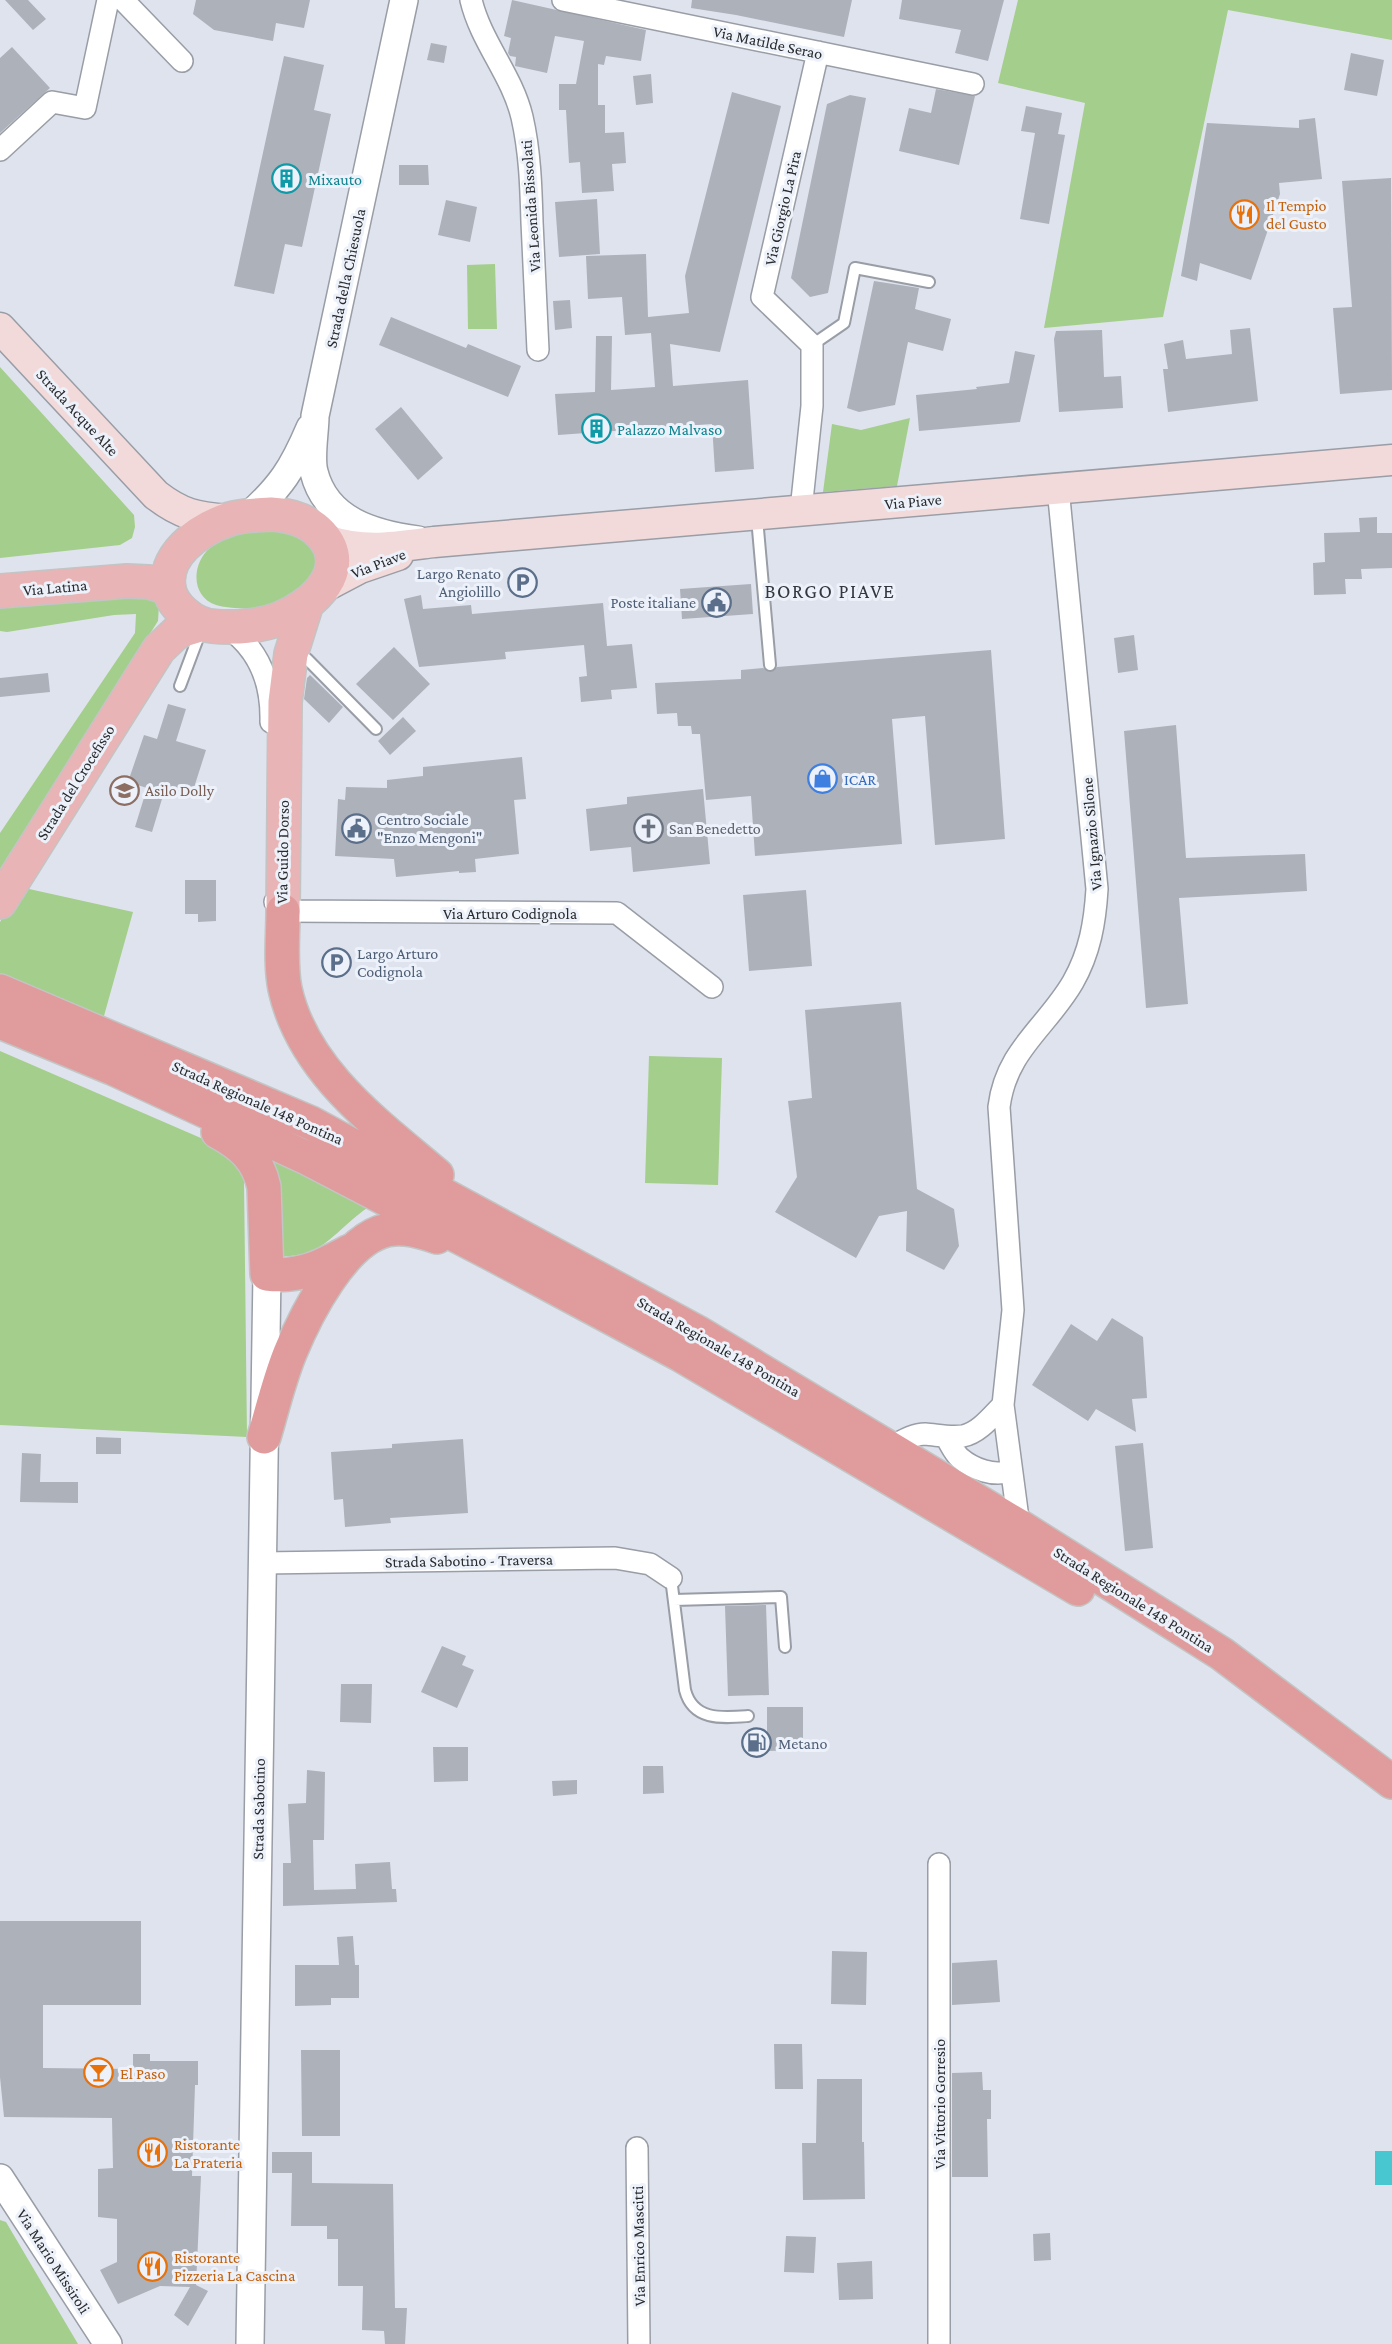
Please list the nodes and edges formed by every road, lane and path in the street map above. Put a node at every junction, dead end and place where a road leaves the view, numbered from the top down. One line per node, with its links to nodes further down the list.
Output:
1 (108, 0): 10 (street)
2 (123, 0): 8 (street)
3 (404, 0): 15 (street, Strada della Chiesuola)
4 (471, 0): 14 (street, Via Leonida Bissolati)
5 (563, 0): 6 (street, Via Matilde Serao)
6 (628, 6): 7 (street, Via Matilde Serao)
7 (818, 52): 9 (street, Via Matilde Serao); 13 (street, Via Giorgio La Pira)
8 (182, 61)
9 (973, 84)
10 (0, 150)
11 (929, 282): 13 (lane)
12 (0, 328): 19 (main road, Strada Acque Alte)
13 (812, 345): 20 (street)
14 (538, 350)
15 (315, 416): 17 (street, Strada della Chiesuola); 22 (street, Strada della Chiesuola)
16 (1392, 460): 18 (main road, Via Piave)
17 (314, 470): 23 (street, Strada della Chiesuola); 24 (street, Strada della Chiesuola)
18 (1058, 488): 20 (main road, Via Piave); 45 (street, Via Ignazio Silone)
19 (156, 495): 22 (main road, Strada Acque Alte); 25 (main road, Strada Acque Alte)
20 (801, 510): 21 (main road, Via Piave)
21 (757, 514): 24 (main road, Via Piave); 31 (lane)
22 (238, 518): 23 (main road); 25 (main road)
23 (322, 535): 24 (main road, Via Piave); 27 (main road)
24 (434, 542): 27 (main road, Via Piave)
25 (175, 574): 26 (main road, Via Latina); 28 (main road); 30 (main road, Strada del Crocefisso)
26 (0, 591)
27 (315, 596): 28 (main road); 29 (main road, Via Guido Dorso)
28 (215, 626): 30 (main road, Strada del Crocefisso); 32 (lane); 35 (street, Via Guido Dorso)
29 (291, 654): 33 (lane); 35 (main road, Via Guido Dorso)
30 (150, 662): 34 (main road, Strada del Crocefisso)
31 (770, 665)
32 (180, 686)
33 (376, 729)
34 (1, 901)
35 (284, 911): 36 (street, Via Arturo Codignola); 42 (highway)
36 (712, 987)
37 (0, 991): 42 (highway, Strada Regionale 148 Pontina)
38 (0, 1022): 39 (highway, Strada Regionale 148 Pontina)
39 (112, 1068): 41 (highway, Strada Regionale 148 Pontina); 43 (highway)
40 (350, 1251): 41 (highway); 43 (highway); 44 (highway)
41 (490, 1253): 56 (highway, Strada Regionale 148 Pontina)
42 (558, 1256): 48 (highway, Strada Regionale 148 Pontina)
43 (267, 1285): 44 (highway); 46 (street, Strada Sabotino)
44 (303, 1328): 46 (highway)
45 (1003, 1405): 47 (street); 49 (street, Via Ignazio Silone)
46 (264, 1437): 51 (street, Strada Sabotino)
47 (946, 1437): 48 (street); 49 (street)
48 (891, 1448): 50 (highway, Strada Regionale 148 Pontina)
49 (1010, 1471): 50 (street, Via Ignazio Silone)
50 (1019, 1526): 56 (highway, Strada Regionale 148 Pontina)
51 (262, 1563): 52 (street, Strada Sabotino - Traversa); 61 (street, Strada Sabotino)
52 (671, 1578): 53 (lane)
53 (674, 1600): 54 (lane); 55 (lane)
54 (785, 1647)
55 (748, 1716)
56 (1392, 1783)
57 (939, 1864): 63 (street, Via Vittorio Gorresio)
58 (637, 2148): 62 (street, Via Enrico Mascitti)
59 (3, 2189): 60 (street, Via Mario Missiroli)
60 (108, 2344)
61 (250, 2344)
62 (639, 2344)
63 (939, 2344)

